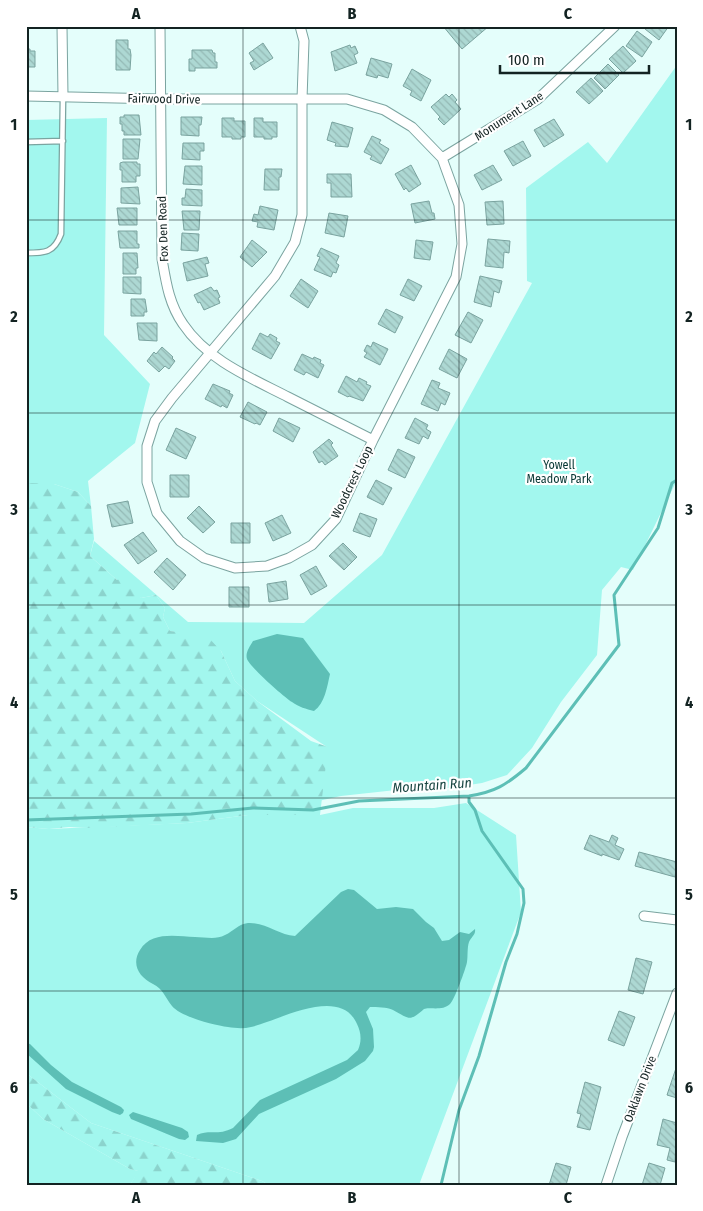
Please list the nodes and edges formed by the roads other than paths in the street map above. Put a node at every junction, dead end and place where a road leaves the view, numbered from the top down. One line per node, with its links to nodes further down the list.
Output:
1 (62, 26): 6 (street)
2 (160, 26): 8 (street, Fox Den Road)
3 (300, 26): 7 (street)
4 (614, 26): 11 (street, Monument Lane)
5 (26, 96): 6 (street, Fairwood Drive)
6 (63, 96): 8 (street, Fairwood Drive); 10 (lane)
7 (302, 98): 8 (street, Fairwood Drive); 11 (street, Woodcrest Loop); 13 (street, Woodcrest Loop)
8 (161, 99): 13 (street, Fox Den Road)
9 (26, 142): 10 (lane)
10 (63, 142): 12 (lane)
11 (442, 158): 14 (street, Woodcrest Loop)
12 (26, 253)
13 (211, 353): 14 (street, Fox Den Road); 14 (street, Woodcrest Loop)
14 (373, 440)
15 (644, 916): 16 (street)
16 (677, 920)
17 (677, 993): 18 (street, Oaklawn Drive)
18 (606, 1185)

